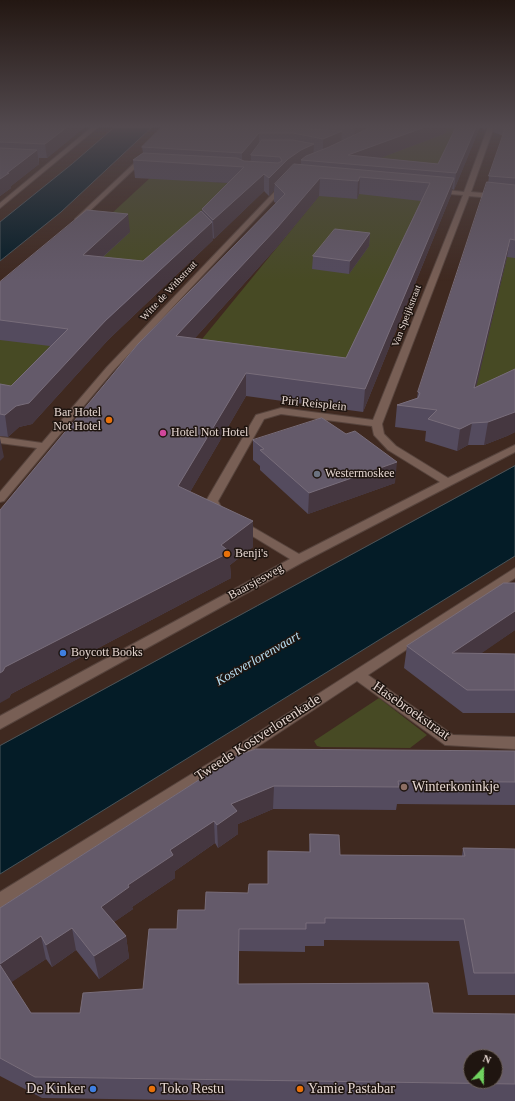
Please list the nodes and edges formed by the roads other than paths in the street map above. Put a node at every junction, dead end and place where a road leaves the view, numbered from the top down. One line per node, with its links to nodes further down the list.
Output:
1 (33, 178): 8 (street)
2 (123, 178): 9 (street)
3 (291, 178): 12 (street, Witte de Withstraat)
4 (473, 178): 6 (street, Van Speijkstraat)
5 (428, 190): 6 (street)
6 (467, 194): 7 (street); 10 (street, Van Speijkstraat)
7 (515, 198)
8 (0, 206)
9 (70, 227)
10 (377, 424): 14 (street); 16 (street, Piri Reisplein)
11 (0, 440): 12 (street)
12 (43, 446): 15 (street, Witte de Withstraat)
13 (515, 448): 14 (street, Baarsjesweg)
14 (448, 483): 16 (street, Baarsjesweg)
15 (0, 499)
16 (299, 559): 19 (street, Baarsjesweg)
17 (515, 572): 18 (street, Tweede Kostverlorenkade)
18 (357, 674): 20 (street, Hasebroekstraat); 21 (street, Tweede Kostverlorenkade)
19 (0, 723)
20 (515, 743)
21 (0, 901)

